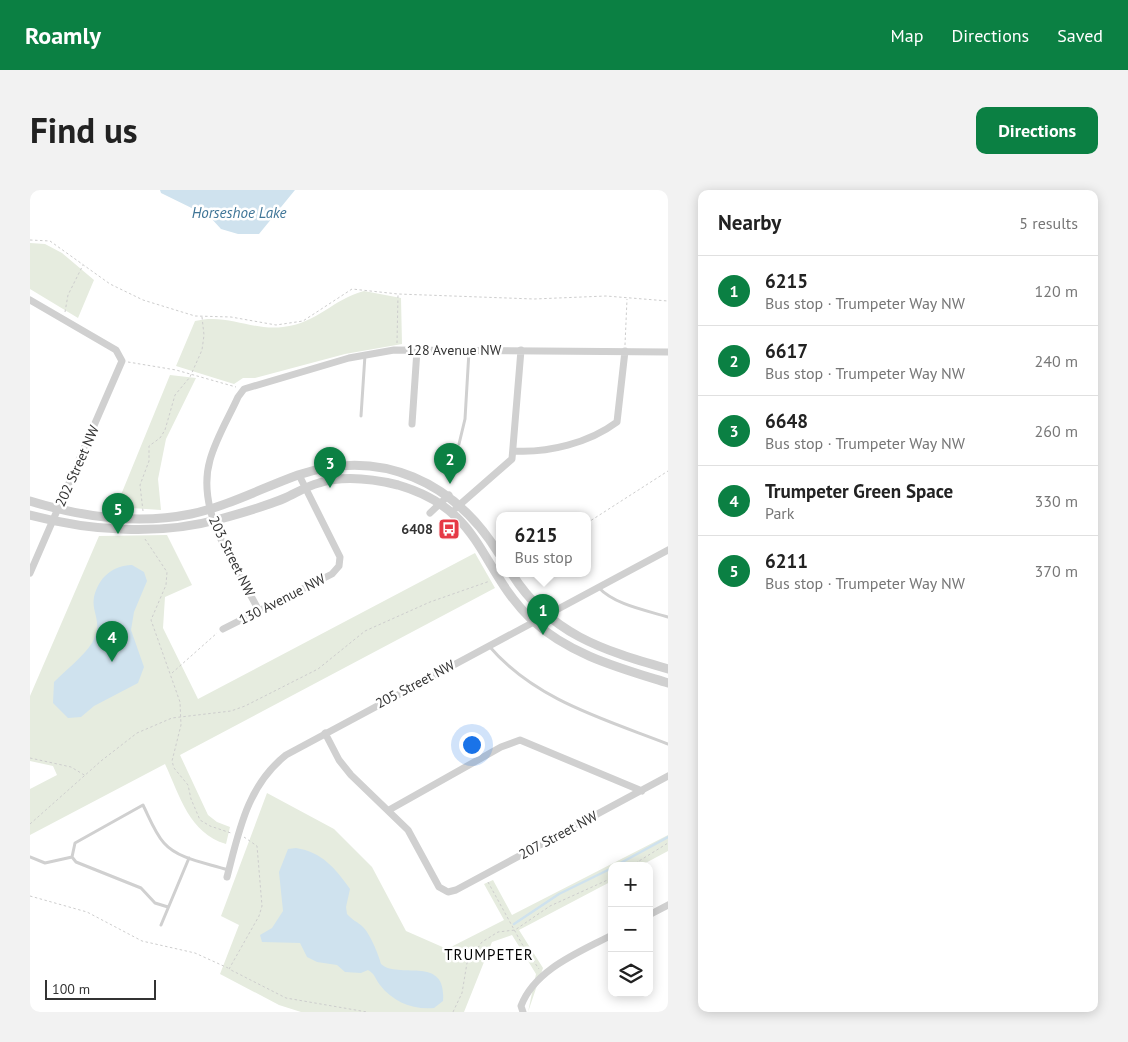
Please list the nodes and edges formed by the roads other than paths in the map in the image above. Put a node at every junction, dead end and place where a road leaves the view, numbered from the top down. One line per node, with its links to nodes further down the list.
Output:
1 (32, 301): 2 (street); 20 (street, 202 Street NW)
2 (30, 310)
3 (417, 350): 5 (street, 128 Avenue NW); 8 (street, 128 Avenue NW); 11 (street)
4 (521, 350): 5 (street, 128 Avenue NW); 6 (street, 128 Avenue NW); 13 (street)
5 (469, 351): 12 (lane)
6 (625, 351): 7 (street, 128 Avenue NW); 13 (street)
7 (668, 352)
8 (365, 355): 9 (street, 128 Avenue NW); 10 (lane)
9 (244, 389): 21 (street, 203 Street NW)
10 (361, 416)
11 (412, 424)
12 (459, 444)
13 (514, 451): 19 (street)
14 (299, 475): 15 (street); 16 (street); 21 (street)
15 (305, 489): 18 (street); 26 (street); 34 (street, 130 Avenue NW)
16 (449, 495): 18 (street); 19 (street)
17 (30, 501): 20 (street)
18 (440, 503): 22 (street); 23 (street)
19 (461, 505): 22 (street); 27 (street)
20 (57, 509): 21 (street); 25 (street, 202 Street NW)
21 (209, 509): 26 (street, 203 Street NW)
22 (452, 511): 29 (street)
23 (430, 513)
24 (30, 515): 25 (street)
25 (52, 521): 26 (street); 30 (street, 202 Street NW)
26 (213, 521): 34 (street, 203 Street NW)
27 (496, 549)
28 (668, 550): 33 (street, 205 Street NW)
29 (496, 571)
30 (30, 572)
31 (500, 577): 37 (street)
32 (514, 577): 35 (street)
33 (597, 587): 35 (street, 205 Street NW); 36 (lane)
34 (259, 611): 38 (street, 130 Avenue NW)
35 (544, 615): 37 (street, 205 Street NW); 40 (street)
36 (668, 617)
37 (533, 620): 39 (street, 205 Street NW); 41 (street)
38 (223, 629)
39 (488, 645): 42 (street, 205 Street NW); 43 (lane)
40 (668, 669)
41 (668, 683)
42 (325, 733): 46 (street); 50 (street, 205 Street NW)
43 (668, 744)
44 (668, 776): 45 (street, 207 Street NW)
45 (642, 791): 46 (street); 46 (street, 207 Street NW)
46 (389, 810)
47 (30, 857): 48 (lane)
48 (72, 857): 49 (lane); 52 (lane)
49 (189, 858): 50 (lane); 52 (lane)
50 (228, 873)
51 (668, 905): 53 (street)
52 (168, 907): 54 (lane)
53 (653, 913)
54 (161, 925)
55 (608, 937): 56 (street)
56 (524, 1012)

